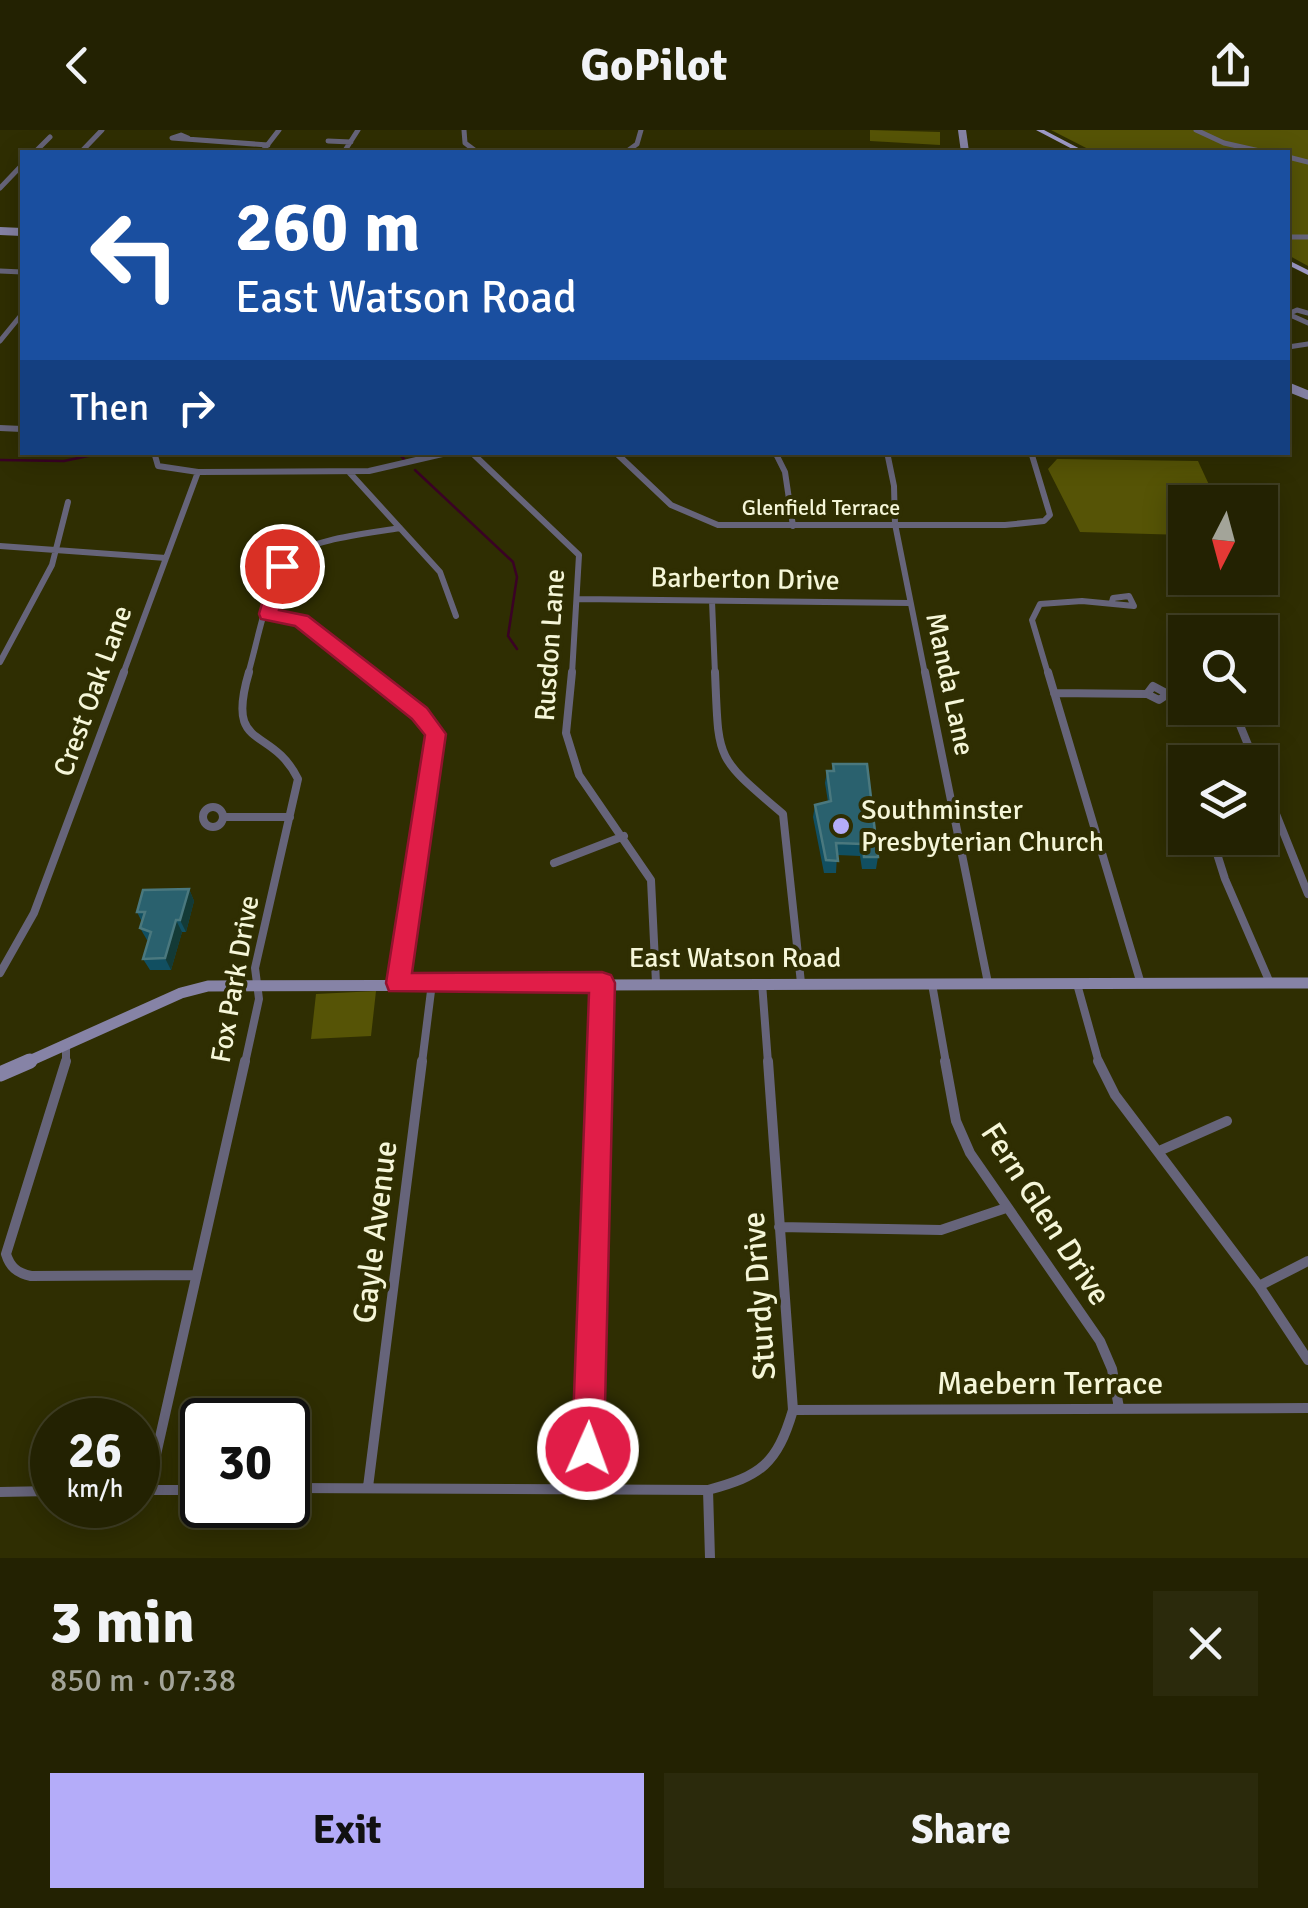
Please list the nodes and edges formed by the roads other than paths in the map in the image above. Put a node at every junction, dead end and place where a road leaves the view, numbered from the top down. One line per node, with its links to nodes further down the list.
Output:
1 (102, 130): 14 (street)
2 (279, 130): 12 (street)
3 (358, 130): 11 (street)
4 (464, 130): 17 (street)
5 (641, 130): 18 (street)
6 (1040, 130): 19 (main road)
7 (1196, 130): 20 (street)
8 (50, 137): 13 (street)
9 (188, 138): 12 (street)
10 (328, 141): 11 (street)
11 (351, 142): 16 (street)
12 (268, 145): 15 (street)
13 (37, 150)
14 (84, 150)
15 (264, 150)
16 (345, 150)
17 (475, 150)
18 (629, 150)
19 (1078, 150)
20 (1255, 150)
21 (20, 167): 22 (street)
22 (0, 188)
23 (20, 317): 24 (street)
24 (0, 342)
25 (154, 455): 32 (street)
26 (440, 455): 33 (street)
27 (473, 455): 41 (street, Rusdon Lane)
28 (618, 455): 36 (street, Glenfield Terrace)
29 (776, 455): 36 (street)
30 (889, 455): 35 (street, Manda Lane)
31 (1031, 455): 35 (street, Glenfield Terrace)
32 (198, 472): 33 (street); 40 (street, Crest Oak Lane)
33 (349, 472): 37 (street)
34 (68, 502): 39 (street)
35 (895, 524): 36 (street, Glenfield Terrace); 44 (street, Manda Lane)
36 (793, 526)
37 (400, 528): 45 (street, Fox Park Drive); 46 (street)
38 (0, 546): 39 (street)
39 (56, 551): 40 (street); 47 (street)
40 (166, 558): 57 (street, Crest Oak Lane)
41 (579, 600): 42 (street, Barberton Drive); 53 (street, Rusdon Lane)
42 (712, 600): 44 (street, Barberton Drive); 63 (street)
43 (1112, 602): 48 (street)
44 (910, 604): 68 (street, Manda Lane)
45 (268, 614): 51 (street, Fox Park Drive); 58 (street)
46 (456, 616)
47 (0, 662)
48 (1054, 693): 49 (street); 70 (street)
49 (1147, 694)
50 (225, 817): 51 (street)
51 (290, 817): 66 (street, Fox Park Drive)
52 (1278, 819): 56 (street)
53 (624, 836): 55 (street); 61 (street, Rusdon Lane)
54 (1217, 855): 64 (street)
55 (554, 863)
56 (1308, 894)
57 (0, 973)
58 (398, 983): 59 (street, East Watson Road); 66 (street, East Watson Road)
59 (432, 983): 60 (street, East Watson Road); 86 (street, Gayle Avenue)
60 (602, 983): 61 (street, East Watson Road); 87 (street)
61 (656, 983): 62 (street, East Watson Road)
62 (762, 983): 63 (street, East Watson Road); 76 (street, Sturdy Drive)
63 (801, 983): 67 (street, East Watson Road)
64 (1270, 983): 65 (street, East Watson Road); 70 (street, East Watson Road)
65 (1308, 983)
66 (257, 984): 71 (street, East Watson Road); 78 (street, Fox Park Drive)
67 (932, 984): 68 (street, East Watson Road); 75 (street, Fern Glen Drive)
68 (988, 984): 69 (street, East Watson Road)
69 (1077, 984): 70 (street, East Watson Road); 74 (street)
70 (1141, 984)
71 (66, 1044): 72 (street, East Watson Road); 78 (street)
72 (0, 1074)
73 (1227, 1121): 74 (street)
74 (1159, 1151): 79 (street)
75 (1006, 1208): 76 (street); 81 (street, Fern Glen Drive)
76 (779, 1227): 83 (street, Sturdy Drive)
77 (1308, 1261): 79 (street)
78 (196, 1276): 84 (street, Fox Park Drive)
79 (1259, 1286): 80 (street)
80 (1308, 1360)
81 (1119, 1408): 82 (street, Maebern Terrace); 83 (street, Maebern Terrace)
82 (1308, 1408)
83 (792, 1410): 88 (street, Sturdy Drive)
84 (160, 1421)
85 (310, 1488): 86 (street, Sturdy Drive)
86 (368, 1488): 87 (street, Sturdy Drive)
87 (587, 1488): 88 (street, Sturdy Drive)
88 (708, 1490): 91 (street)
89 (0, 1492): 90 (street)
90 (30, 1492)
91 (710, 1558)

